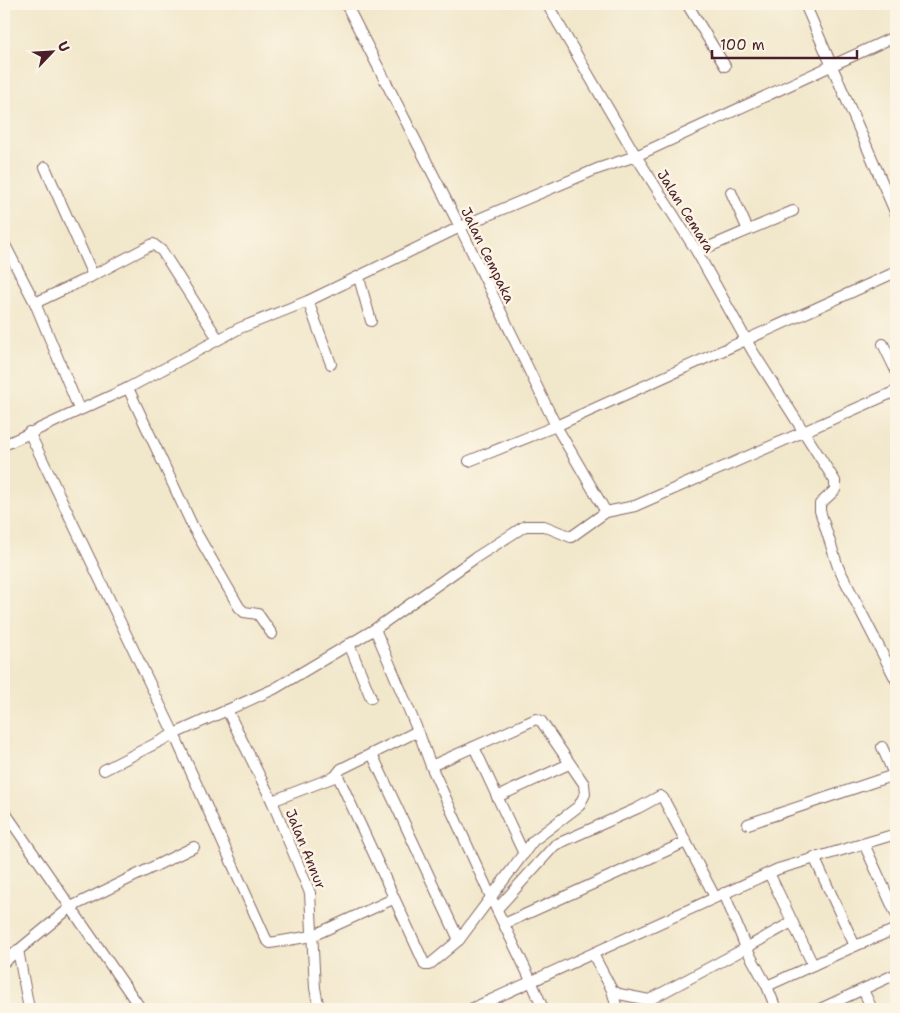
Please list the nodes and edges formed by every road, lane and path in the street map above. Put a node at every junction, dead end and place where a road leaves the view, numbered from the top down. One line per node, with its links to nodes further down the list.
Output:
1 (346, 4): 13 (street, Jalan Cempaka)
2 (547, 4): 8 (street, Jalan Cemara)
3 (687, 4): 6 (street)
4 (805, 4): 7 (street)
5 (896, 36): 7 (street)
6 (725, 66)
7 (832, 67): 8 (street); 12 (street)
8 (636, 156): 13 (street); 16 (street, Jalan Cemara)
9 (45, 167): 18 (street)
10 (730, 192): 14 (street)
11 (794, 211): 14 (street)
12 (896, 214)
13 (460, 227): 19 (street); 31 (street, Jalan Cempaka)
14 (748, 230): 16 (street)
15 (4, 243): 21 (street)
16 (697, 252): 24 (street, Jalan Cemara)
17 (896, 272): 24 (street)
18 (90, 276): 21 (street); 23 (street)
19 (359, 278): 20 (street); 22 (street)
20 (308, 301): 23 (street); 26 (street)
21 (35, 303): 30 (street)
22 (371, 321)
23 (218, 339): 28 (street)
24 (745, 340): 31 (street); 33 (street, Jalan Cemara)
25 (884, 344): 27 (street)
26 (331, 364)
27 (896, 371)
28 (128, 388): 30 (street); 38 (street)
29 (896, 392): 33 (street)
30 (79, 409): 32 (street)
31 (556, 426): 35 (street); 36 (street, Jalan Cempaka)
32 (29, 432): 34 (street); 43 (street)
33 (803, 432): 36 (street); 40 (street, Jalan Cemara)
34 (4, 445)
35 (469, 461)
36 (608, 513): 37 (street)
37 (374, 628): 39 (street); 44 (street)
38 (272, 634)
39 (349, 644): 41 (street); 42 (street)
40 (896, 680)
41 (371, 698)
42 (227, 710): 43 (street); 54 (street, Jalan Annur)
43 (174, 734): 50 (street); 73 (street)
44 (420, 736): 47 (street); 49 (street)
45 (474, 747): 48 (street); 49 (street); 53 (street)
46 (882, 747): 52 (street)
47 (372, 754): 51 (street); 74 (street)
48 (569, 764): 53 (street); 61 (street)
49 (431, 766): 64 (street)
50 (104, 770)
51 (337, 776): 54 (street); 66 (street)
52 (895, 777): 56 (street)
53 (497, 797): 61 (street)
54 (272, 801): 73 (street, Jalan Annur)
55 (4, 810): 67 (street)
56 (748, 824)
57 (896, 834): 59 (street)
58 (686, 842): 65 (street); 68 (street); 71 (street)
59 (864, 844): 62 (street); 69 (street)
60 (194, 847): 67 (street)
61 (524, 854): 64 (street)
62 (814, 857): 63 (street); 75 (street)
63 (769, 873): 65 (street); 70 (street)
64 (490, 895): 68 (street); 74 (street)
65 (720, 895): 76 (street); 78 (street)
66 (393, 899): 73 (street); 74 (street)
67 (71, 907): 77 (street); 88 (street)
68 (497, 909): 71 (street)
69 (896, 914)
70 (792, 922): 76 (street); 80 (street)
71 (504, 924): 82 (street)
72 (896, 929): 75 (street)
73 (312, 936): 89 (street, Jalan Annur)
74 (459, 940)
75 (855, 946): 80 (street)
76 (746, 948): 83 (street); 86 (street)
77 (18, 950): 79 (street); 87 (street)
78 (593, 954): 82 (street); 84 (street)
79 (4, 962)
80 (813, 965): 83 (street)
81 (896, 974): 85 (street)
82 (532, 982): 90 (street); 91 (street)
83 (767, 986): 93 (street)
84 (612, 990): 86 (street); 92 (street)
85 (863, 990): 94 (street); 95 (street)
86 (650, 1004)
87 (29, 1009)
88 (141, 1009)
89 (319, 1009)
90 (472, 1009)
91 (542, 1009)
92 (617, 1009)
93 (776, 1009)
94 (820, 1009)
95 (872, 1009)

